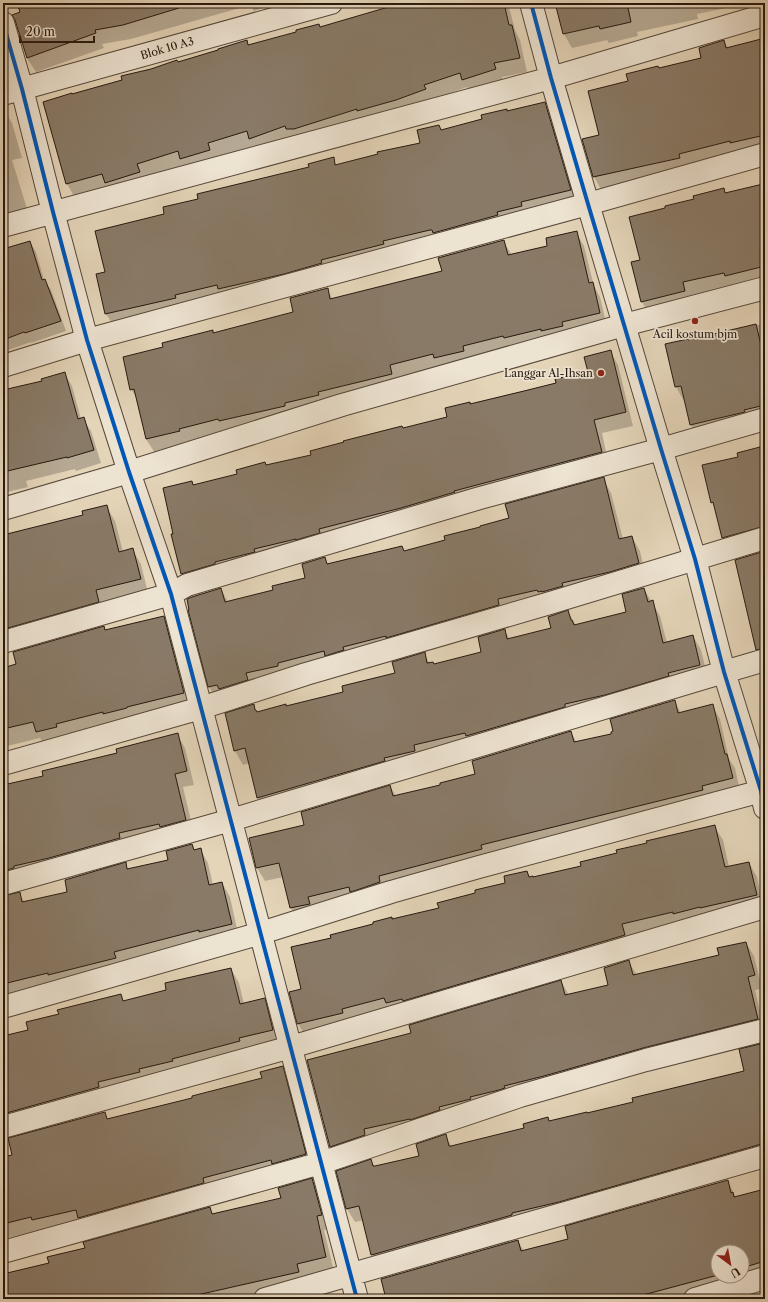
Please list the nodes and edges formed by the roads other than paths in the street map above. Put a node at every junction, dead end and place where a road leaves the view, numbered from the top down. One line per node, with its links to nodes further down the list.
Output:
1 (331, 3): 6 (street, Blok 10 A3)
2 (531, 3): 5 (street)
3 (765, 15): 5 (street)
4 (3, 23): 6 (street)
5 (552, 78): 8 (street); 9 (street)
6 (12, 91): 9 (street)
7 (765, 154): 8 (street)
8 (588, 204): 12 (street); 13 (street)
9 (53, 212): 10 (street); 13 (street)
10 (3, 226)
11 (765, 288): 12 (street)
12 (624, 325): 16 (street); 17 (street)
13 (87, 340): 14 (street); 17 (street)
14 (3, 366)
15 (765, 419): 16 (street)
16 (660, 449): 20 (street); 21 (street)
17 (129, 472): 18 (street); 21 (street)
18 (3, 509)
19 (765, 538): 20 (street)
20 (695, 559): 24 (street); 25 (street)
21 (171, 594): 22 (street); 25 (street)
22 (3, 642)
23 (765, 660): 24 (street)
24 (724, 672): 27 (street); 28 (street)
25 (201, 708): 26 (street); 28 (street)
26 (3, 764)
27 (764, 797): 31 (street)
28 (231, 820): 29 (street); 31 (street)
29 (3, 884)
30 (765, 907): 34 (street)
31 (261, 933): 32 (street); 34 (street)
32 (3, 1007)
33 (765, 1030): 37 (street)
34 (291, 1047): 35 (street); 37 (street)
35 (3, 1127)
36 (765, 1156): 39 (street)
37 (321, 1163): 38 (street); 39 (street)
38 (3, 1252)
39 (350, 1275): 41 (street); 42 (street)
40 (765, 1278): 43 (street)
41 (265, 1299)
42 (357, 1299)
43 (695, 1299)

